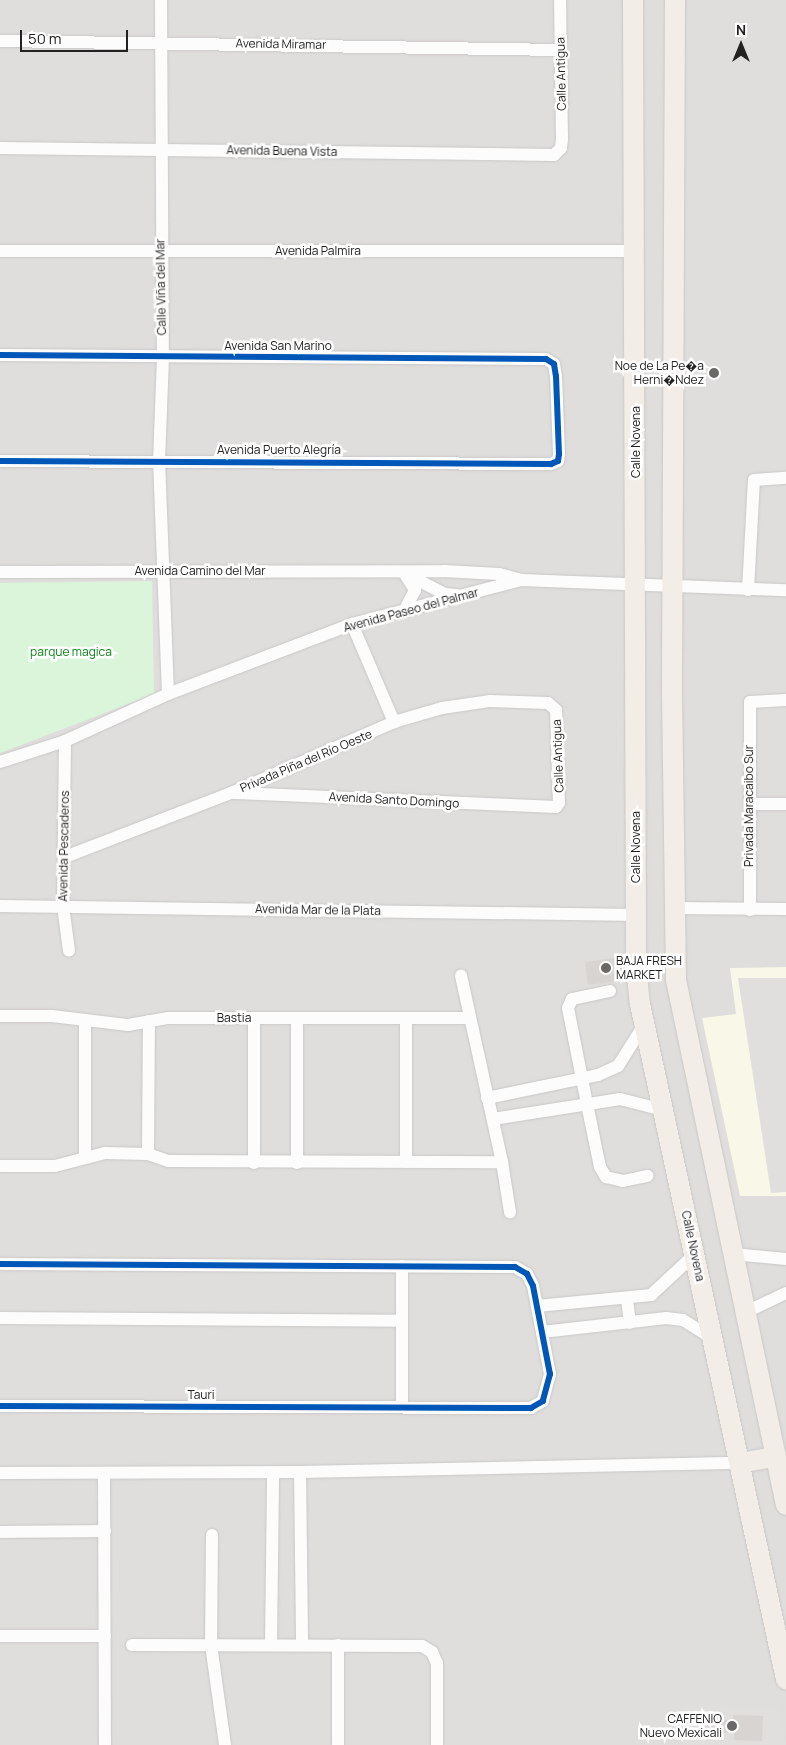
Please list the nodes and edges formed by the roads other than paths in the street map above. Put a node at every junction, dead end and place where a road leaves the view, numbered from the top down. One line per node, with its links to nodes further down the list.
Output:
1 (161, 0): 6 (street, Calle Viña del Mar)
2 (560, 0): 7 (street, Calle Antigua)
3 (633, 0): 12 (main road, Calle Novena)
4 (675, 0): 25 (main road)
5 (0, 41): 6 (street, Avenida Miramar)
6 (162, 41): 7 (street, Avenida Miramar); 10 (street, Calle Viña del Mar)
7 (561, 50): 9 (street, Calle Antigua)
8 (0, 148): 10 (street, Avenida Buena Vista)
9 (561, 148): 10 (street, Avenida Buena Vista)
10 (161, 150): 13 (street, Calle Viña del Mar)
11 (0, 251): 13 (street, Avenida Palmira)
12 (635, 251): 13 (street, Avenida Palmira); 24 (main road, Calle Novena)
13 (160, 252): 15 (street, Calle Viña del Mar)
14 (0, 355): 15 (street, Avenida San Marino)
15 (163, 356): 16 (street, Calle Viña del Mar); 18 (street, Avenida San Marino)
16 (159, 460): 17 (street, Avenida Puerto Alegría); 18 (street, Avenida Puerto Alegría); 20 (street, Calle Viña del Mar)
17 (0, 461)
18 (558, 461)
19 (786, 478): 26 (street)
20 (162, 571): 21 (street, Avenida Camino del Mar); 22 (street, Avenida Camino del Mar); 31 (street, Calle Viña del Mar)
21 (400, 571): 23 (street, Avenida Camino del Mar); 28 (street, Avenida Camino del Mar); 29 (street)
22 (0, 572)
23 (521, 580): 24 (street, Avenida Paseo del Palmar); 28 (street, Avenida Paseo del Palmar)
24 (636, 582): 25 (street, Avenida Paseo del Palmar); 47 (main road, Calle Novena)
25 (674, 589): 26 (street, Avenida Paseo del Palmar); 44 (main road)
26 (748, 590): 27 (street, Avenida Paseo del Palmar)
27 (786, 590)
28 (465, 596): 29 (street, Avenida Paseo del Palmar)
29 (406, 608): 30 (street, Avenida Paseo del Palmar)
30 (352, 624): 31 (street, Avenida Paseo del Palmar); 34 (street)
31 (168, 694): 35 (street, Avenida Paseo del Palmar)
32 (786, 700): 38 (street, Privada Maracaibo Sur)
33 (554, 705): 34 (street, Privada Piña del Río Oeste); 40 (street, Calle Antigua)
34 (394, 722): 37 (street, Privada Piña del Río Oeste)
35 (65, 740): 36 (street, Avenida Paseo del Palmar); 41 (street, Avenida Pescaderos)
36 (0, 762)
37 (231, 793): 40 (street, Avenida Santo Domingo); 41 (street, Privada Piña del Río Oeste)
38 (750, 804): 39 (street); 45 (street, Privada Maracaibo Sur)
39 (786, 804)
40 (556, 807)
41 (65, 857): 43 (street, Avenida Pescaderos)
42 (0, 906): 43 (street, Avenida Mar de la Plata)
43 (64, 906): 47 (street, Avenida Mar de la Plata); 48 (street, Avenida Pescaderos)
44 (673, 908): 45 (street); 74 (main road)
45 (750, 910): 46 (street)
46 (786, 910)
47 (636, 915): 58 (main road, Calle Novena)
48 (69, 951)
49 (461, 975): 54 (street)
50 (610, 991): 59 (street)
51 (0, 1016): 56 (street, Bastia)
52 (254, 1018): 55 (street, Bastia); 57 (street, Bastia); 68 (street)
53 (406, 1018): 54 (street, Bastia); 55 (street, Bastia); 66 (street)
54 (469, 1018): 60 (street)
55 (297, 1019): 69 (street)
56 (85, 1020): 57 (street, Bastia); 65 (street)
57 (149, 1021): 64 (street)
58 (644, 1025): 59 (street); 62 (main road, Calle Novena)
59 (582, 1078): 60 (street); 61 (street)
60 (487, 1098): 63 (street)
61 (587, 1104): 62 (street); 63 (street); 71 (street)
62 (663, 1110): 73 (main road, Calle Novena)
63 (493, 1119): 67 (street)
64 (148, 1154): 65 (street); 68 (street)
65 (85, 1156): 70 (street)
66 (406, 1162): 67 (street); 69 (street)
67 (502, 1162): 72 (street)
68 (254, 1163): 69 (street)
69 (297, 1163)
70 (0, 1166)
71 (647, 1176)
72 (510, 1212)
73 (694, 1254): 79 (street); 86 (main road, Calle Novena)
74 (733, 1254): 75 (street); 81 (main road)
75 (786, 1258)
76 (0, 1264): 77 (street)
77 (402, 1266): 80 (street); 83 (street)
78 (786, 1293): 81 (street)
79 (627, 1299): 80 (street); 84 (street)
80 (537, 1306): 85 (street)
81 (746, 1312): 89 (main road)
82 (0, 1318): 83 (street)
83 (402, 1320): 88 (street)
84 (630, 1323): 85 (street); 86 (street)
85 (542, 1332): 88 (street, Tauri)
86 (713, 1339): 90 (main road, Calle Novena)
87 (0, 1406): 88 (street, Tauri)
88 (402, 1406)
89 (775, 1457): 90 (main road); 95 (main road)
90 (740, 1463): 91 (street); 106 (main road, Calle Novena)
91 (300, 1472): 93 (street); 104 (street)
92 (0, 1473): 94 (street)
93 (273, 1473): 94 (street); 103 (street)
94 (104, 1474): 96 (street)
95 (786, 1505)
96 (105, 1531): 97 (street); 100 (street)
97 (0, 1532)
98 (212, 1536): 102 (street)
99 (0, 1636): 100 (street)
100 (105, 1636): 107 (street)
101 (132, 1645): 102 (street)
102 (211, 1645): 103 (street); 108 (street)
103 (271, 1645): 104 (street)
104 (302, 1645): 105 (street)
105 (338, 1645): 109 (street); 110 (street)
106 (786, 1679)
107 (105, 1745)
108 (225, 1745)
109 (338, 1745)
110 (437, 1745)

